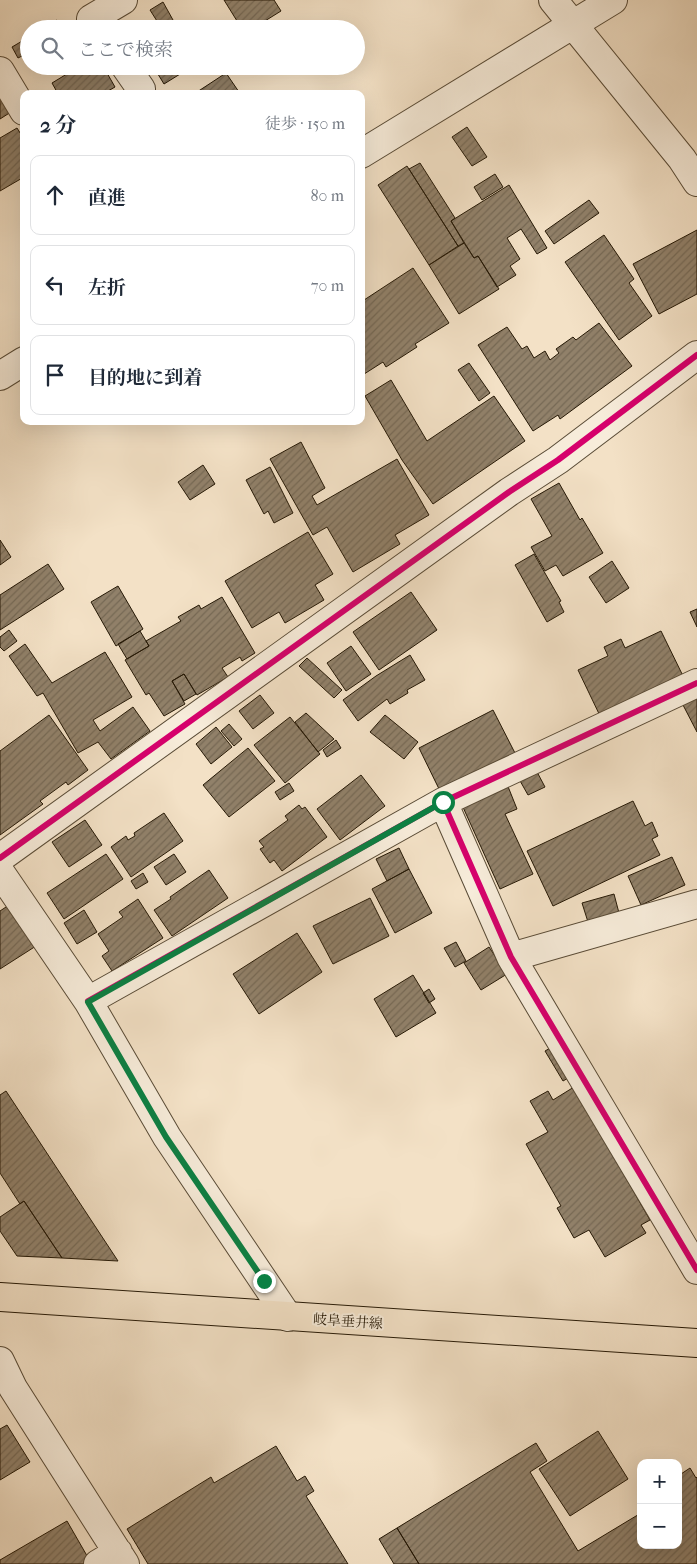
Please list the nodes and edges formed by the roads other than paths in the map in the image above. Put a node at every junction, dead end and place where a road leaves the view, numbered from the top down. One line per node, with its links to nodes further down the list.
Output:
1 (123, 0): 4 (street)
2 (553, 0): 5 (street)
3 (613, 0): 5 (street)
4 (90, 16)
5 (573, 25): 10 (street); 11 (street)
6 (0, 70): 9 (street)
7 (130, 75): 8 (street)
8 (138, 90)
9 (20, 104)
10 (365, 152)
11 (697, 182)
12 (697, 355): 17 (street)
13 (20, 364): 14 (street)
14 (0, 376)
15 (697, 684): 16 (street)
16 (443, 802): 20 (street); 21 (street)
17 (0, 858)
18 (0, 872): 21 (street)
19 (697, 904): 20 (street)
20 (511, 957): 22 (street)
21 (88, 1002): 24 (street)
22 (697, 1270)
23 (0, 1297): 24 (main road, 岐阜垂井線)
24 (288, 1317): 25 (main road, 岐阜垂井線)
25 (697, 1343)
26 (0, 1361): 27 (street)
27 (7, 1393): 28 (street)
28 (114, 1560)

